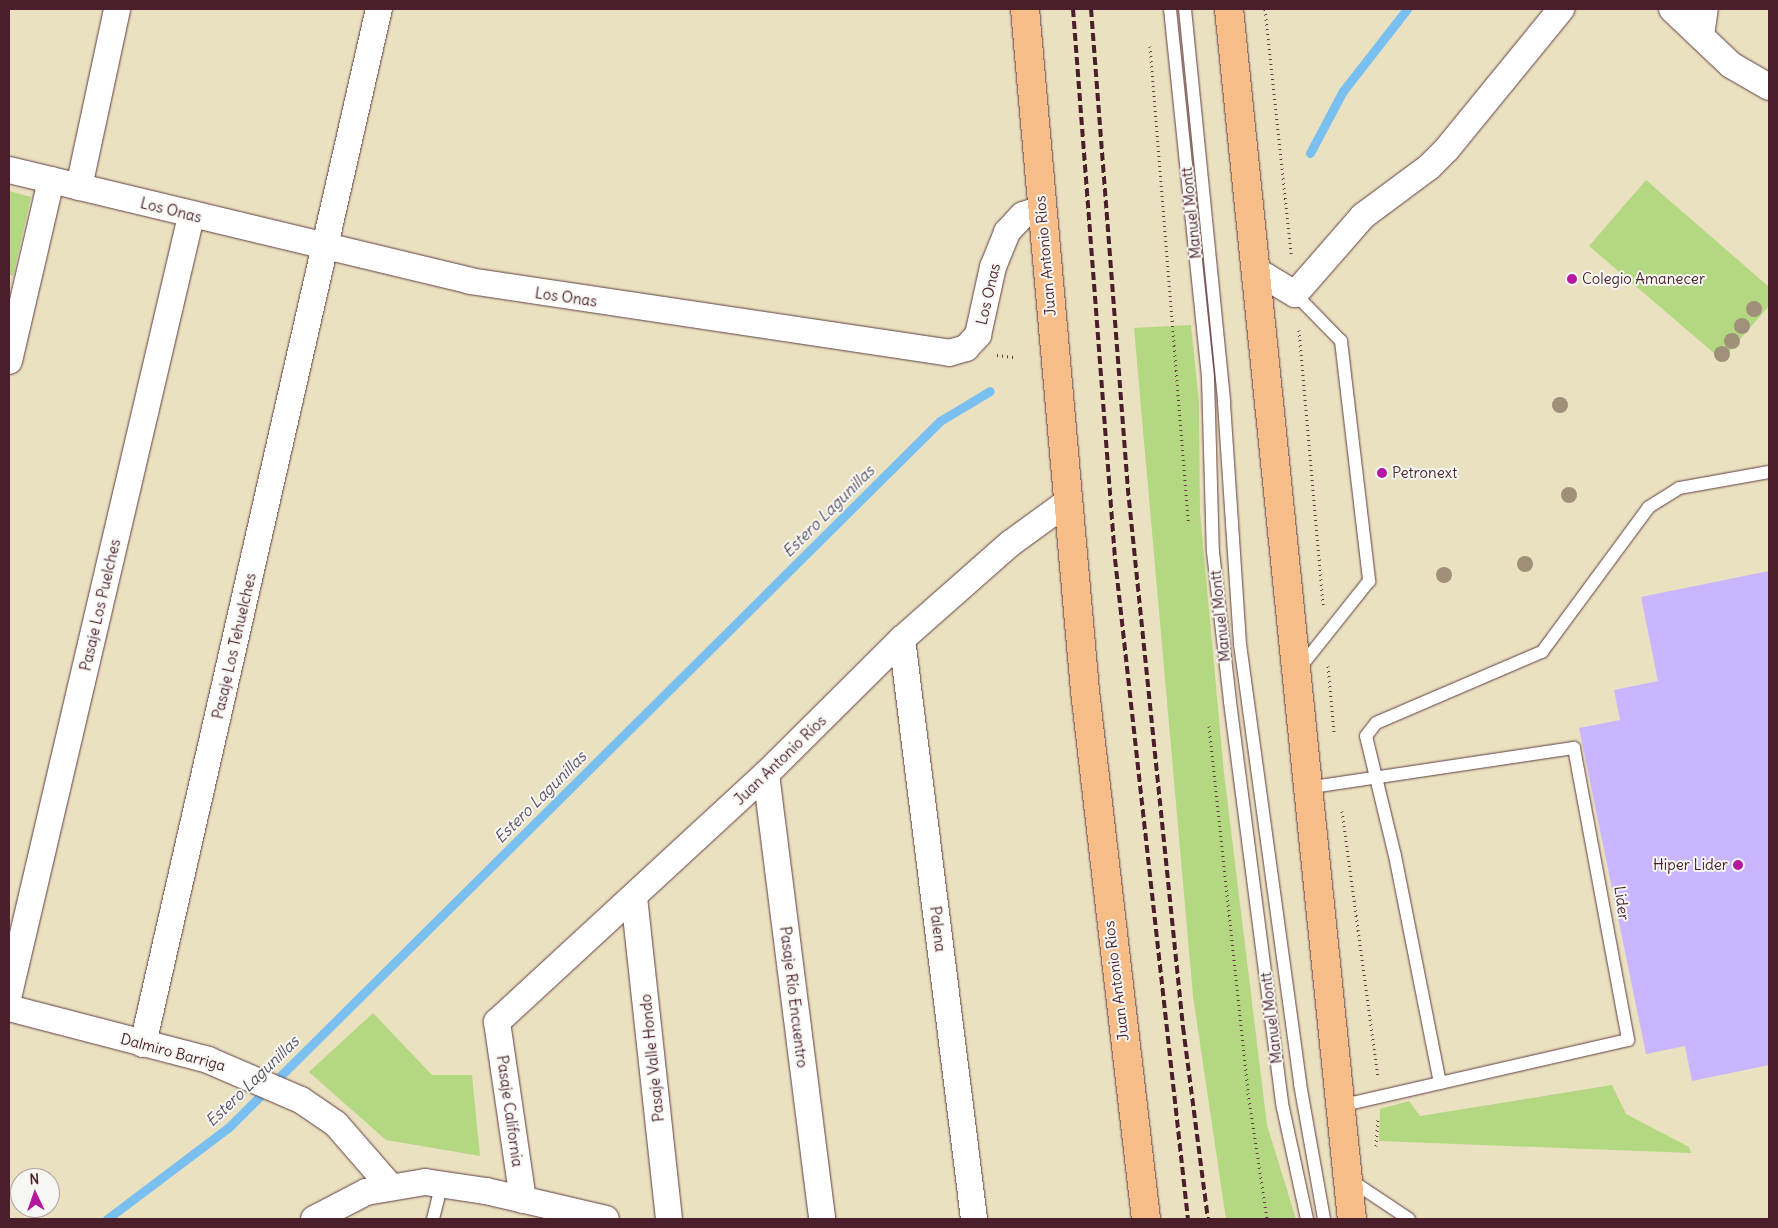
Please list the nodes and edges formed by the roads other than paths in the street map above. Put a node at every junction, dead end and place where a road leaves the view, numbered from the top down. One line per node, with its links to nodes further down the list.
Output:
1 (117, 9): 14 (street)
2 (379, 9): 17 (street, Pasaje Los Tehuelches)
3 (1026, 9): 15 (main road, Juan Antonio Ríos)
4 (1170, 9): 46 (lane, Manuel Montt)
5 (1185, 9): 47 (lane, Manuel Montt)
6 (1229, 9): 18 (main road)
7 (1561, 9): 19 (street)
8 (1672, 9): 10 (street)
9 (1705, 9): 10 (street)
10 (1701, 36): 11 (street)
11 (1769, 87)
12 (9, 170): 13 (street, Los Onas)
13 (51, 180): 14 (street, Los Onas); 20 (street)
14 (78, 186): 16 (street, Los Onas)
15 (1041, 209): 17 (street, Los Onas); 22 (main road, Juan Antonio Ríos)
16 (190, 216): 17 (street, Los Onas); 29 (street, Pasaje Los Puelches)
17 (326, 248): 32 (street, Pasaje Los Tehuelches)
18 (1255, 270): 19 (street); 24 (main road)
19 (1295, 294): 24 (lane)
20 (9, 361)
21 (1769, 472): 26 (lane)
22 (1066, 503): 23 (street, Juan Antonio Ríos); 45 (main road, Juan Antonio Ríos)
23 (902, 639): 25 (street, Juan Antonio Ríos); 44 (street, Palena)
24 (1296, 672): 27 (main road)
25 (766, 774): 28 (street, Juan Antonio Ríos); 43 (street, Pasaje Río Encuentro)
26 (1376, 776): 27 (lane, Lider); 33 (lane); 33 (lane, Lider)
27 (1306, 788): 34 (main road)
28 (634, 897): 31 (street, Juan Antonio Ríos); 42 (street, Pasaje Valle Hondo)
29 (9, 994)
30 (9, 1008): 32 (street, Dalmiro Barriga)
31 (497, 1022): 38 (street, Pasaje California)
32 (143, 1044): 37 (street, Dalmiro Barriga)
33 (1440, 1082): 34 (lane, Lider)
34 (1340, 1106): 35 (main road)
35 (1348, 1178): 48 (main road); 49 (lane)
36 (442, 1184): 37 (street); 38 (street); 40 (lane)
37 (389, 1185): 39 (street)
38 (523, 1200): 41 (street)
39 (314, 1219)
40 (433, 1219)
41 (606, 1219)
42 (669, 1219)
43 (822, 1219)
44 (974, 1219)
45 (1146, 1219)
46 (1307, 1219)
47 (1324, 1219)
48 (1352, 1219)
49 (1409, 1219)

